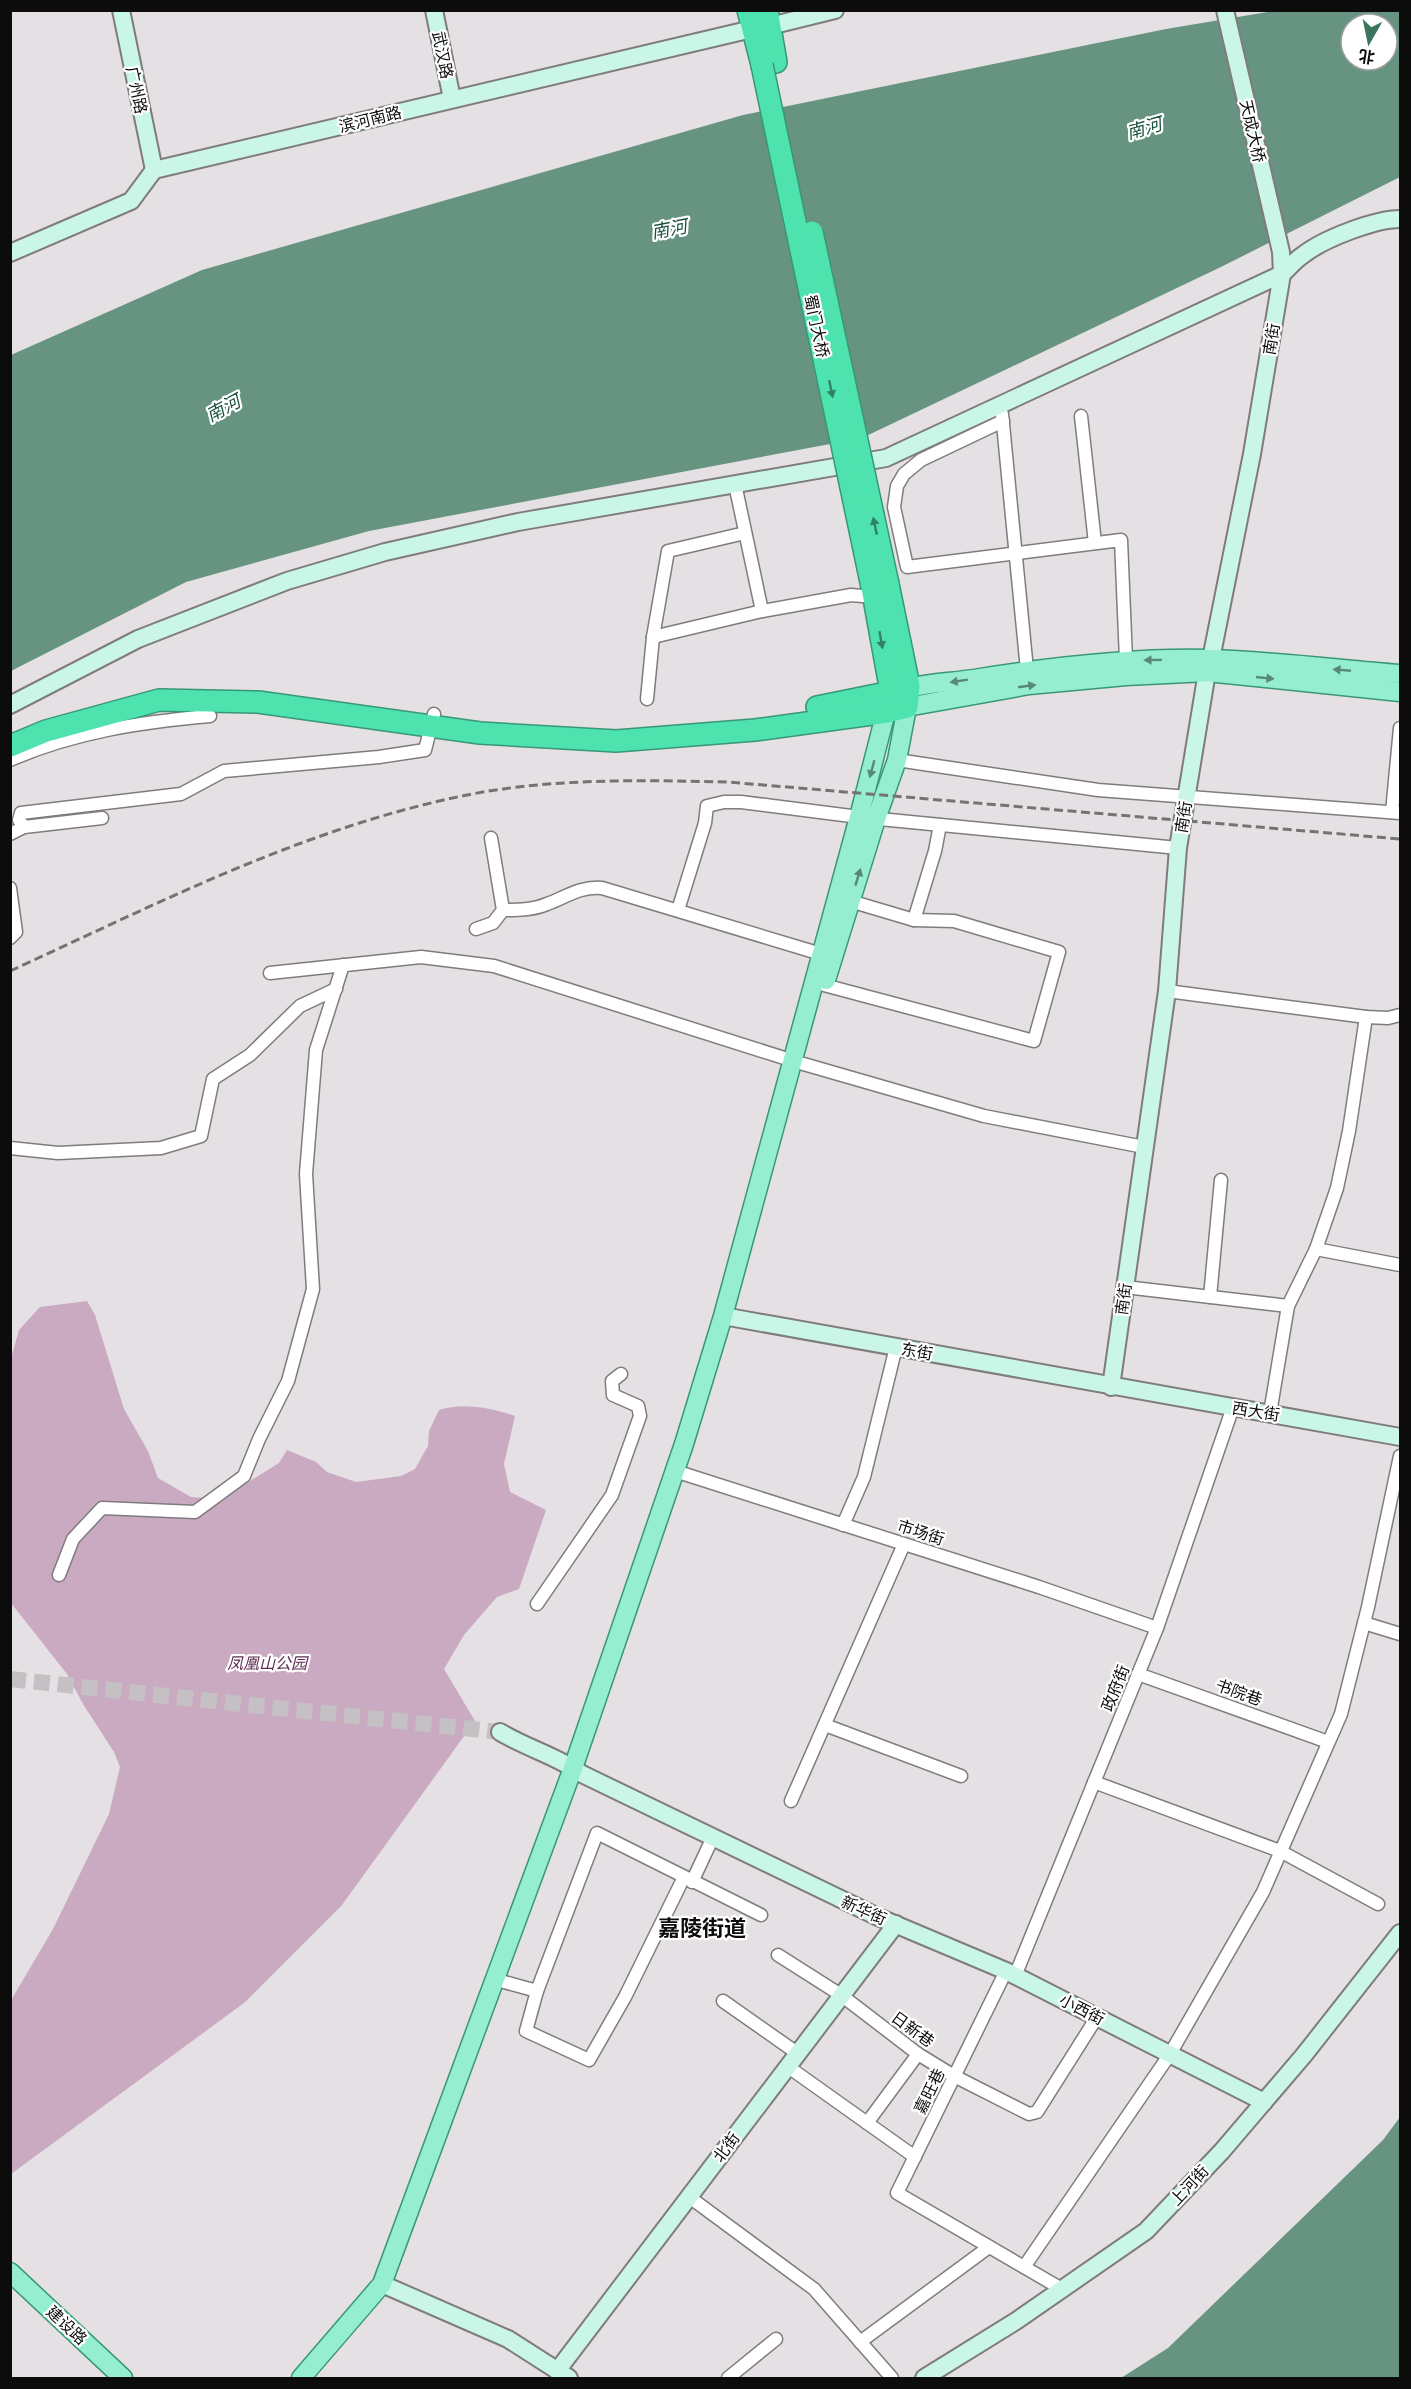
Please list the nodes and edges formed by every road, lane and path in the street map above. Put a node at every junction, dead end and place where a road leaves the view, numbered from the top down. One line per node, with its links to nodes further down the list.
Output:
1 (121, 10): 7 (street, 广州路)
2 (434, 10): 6 (street, 武汉路)
3 (835, 10): 5 (street, 滨河南路)
4 (1226, 10): 9 (street, 天成大桥)
5 (759, 19): 6 (street, 滨河南路); 19 (highway, 蜀门大桥, bridge)
6 (452, 99): 7 (street, 滨河南路)
7 (154, 170): 10 (street)
8 (1401, 219): 11 (street)
9 (1281, 252): 11 (street, 南街)
10 (10, 253)
11 (1282, 274): 12 (street); 23 (street, 南街)
12 (1001, 404): 14 (street); 15 (street)
13 (1081, 416): 17 (street)
14 (1003, 421): 18 (street); 18 (street)
15 (735, 484): 16 (street); 29 (street)
16 (746, 533): 20 (street); 21 (street)
17 (1095, 543): 18 (street); 22 (street)
18 (1016, 553): 24 (street)
19 (878, 589): 20 (street); 28 (highway, 蜀门大桥)
20 (762, 611): 21 (street)
21 (653, 637): 27 (street)
22 (1126, 660): 23 (main road, one-way to 22); 24 (main road)
23 (1209, 666): 25 (main road, one-way to 23); 26 (main road, one-way to 26); 28 (main road, one-way to 23); 37 (street, 南街)
24 (1027, 670): 28 (main road, one-way to 28)
25 (1401, 674)
26 (1401, 692)
27 (647, 699)
28 (899, 699): 31 (highway); 36 (main road); 40 (main road, one-way to 40)
29 (10, 705)
30 (210, 716): 35 (street)
31 (433, 720): 33 (highway); 34 (highway); 42 (street)
32 (1401, 728): 38 (street)
33 (10, 732)
34 (10, 746)
35 (10, 760)
36 (897, 760): 37 (street); 40 (main road)
37 (1187, 795): 38 (street); 45 (street, 南街)
38 (1396, 812)
39 (102, 818): 42 (street)
40 (867, 818): 41 (street); 47 (main road, one-way to 40); 49 (street); 53 (main road)
41 (940, 825): 45 (street); 50 (street)
42 (24, 827): 43 (street)
43 (10, 834)
44 (490, 838): 48 (street)
45 (1178, 848): 58 (street, 南街)
46 (10, 888): 52 (street)
47 (850, 901): 50 (street); 56 (main road)
48 (503, 910): 49 (street); 51 (street)
49 (678, 910): 53 (street)
50 (914, 920): 56 (street)
51 (476, 929)
52 (10, 938)
53 (821, 954): 61 (main road)
54 (343, 965): 55 (street); 57 (street); 61 (street)
55 (270, 973)
56 (824, 985): 61 (main road)
57 (336, 989): 63 (street); 81 (street)
58 (1167, 991): 60 (street); 62 (street, 南街)
59 (1401, 1015): 60 (street)
60 (1366, 1017): 65 (street)
61 (796, 1061): 62 (street); 70 (main road)
62 (1144, 1147): 67 (street, 南街)
63 (10, 1148)
64 (1221, 1180): 68 (street)
65 (1316, 1249): 66 (street); 69 (street)
66 (1401, 1265)
67 (1125, 1287): 68 (street); 73 (street, 南街)
68 (1210, 1297): 69 (street)
69 (1288, 1306): 75 (street)
70 (728, 1316): 71 (street, 东街); 78 (main road)
71 (896, 1347): 73 (street, 东街); 79 (street)
72 (621, 1374): 82 (street)
73 (1111, 1387): 74 (street, 西大街)
74 (1233, 1407): 75 (street, 西大街); 84 (street, 政府街)
75 (1270, 1413): 76 (street, 西大街)
76 (1401, 1437)
77 (1401, 1456): 83 (street)
78 (680, 1472): 79 (street, 市场街); 89 (main road)
79 (843, 1525): 80 (street, 市场街)
80 (904, 1544): 84 (street, 市场街); 87 (street)
81 (58, 1575)
82 (537, 1604)
83 (1364, 1623): 85 (street); 88 (street)
84 (1157, 1628): 86 (street, 政府街)
85 (1401, 1634)
86 (1138, 1674): 88 (street, 书院巷); 91 (street, 政府街)
87 (825, 1725): 90 (street); 92 (street)
88 (1328, 1742): 94 (street)
89 (579, 1766): 93 (street, 新华街); 98 (street, 新华街); 102 (main road); 118 (main road)
90 (961, 1776)
91 (1094, 1782): 94 (street); 101 (street, 政府街)
92 (791, 1801)
93 (712, 1837): 95 (street); 98 (street, 新华街)
94 (1280, 1851): 96 (street); 108 (street)
95 (688, 1879): 97 (street); 103 (street); 103 (street)
96 (1378, 1904)
97 (761, 1915)
98 (896, 1924): 101 (street, 小西街); 104 (street, 北街)
99 (1401, 1933): 111 (street, 上河街)
100 (778, 1955): 104 (street, 日新巷)
101 (1010, 1973): 106 (street, 小西街); 110 (street, 嘉旺巷)
102 (504, 1982): 103 (street); 118 (main road)
103 (537, 1991)
104 (841, 1995): 107 (street, 日新巷); 109 (street, 北街)
105 (723, 2001): 109 (street)
106 (1097, 2017): 108 (street, 小西街); 110 (street, 日新巷)
107 (918, 2054): 110 (street, 日新巷); 112 (street)
108 (1170, 2054): 111 (street, 小西街); 116 (street)
109 (792, 2060): 112 (street); 114 (street, 北街)
110 (954, 2076): 113 (street, 嘉旺巷)
111 (1264, 2102): 119 (street, 上河街)
112 (867, 2123): 113 (street)
113 (915, 2157): 115 (street, 嘉旺巷)
114 (688, 2196): 121 (street); 122 (street, 北街)
115 (989, 2247): 116 (street); 121 (street)
116 (1024, 2267): 119 (street)
117 (10, 2272): 123 (main road, 建设路)
118 (387, 2285): 122 (street); 124 (main road); 125 (main road)
119 (1060, 2288): 128 (street, 上河街)
120 (776, 2339): 126 (street)
121 (860, 2342): 127 (street)
122 (563, 2375)
123 (123, 2379)
124 (301, 2379)
125 (314, 2379)
126 (728, 2379)
127 (892, 2379)
128 (924, 2379)

